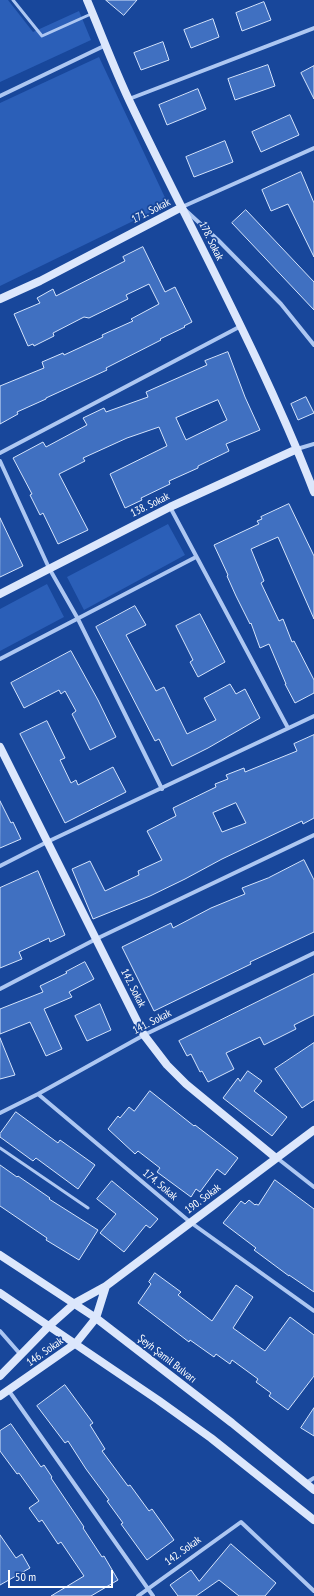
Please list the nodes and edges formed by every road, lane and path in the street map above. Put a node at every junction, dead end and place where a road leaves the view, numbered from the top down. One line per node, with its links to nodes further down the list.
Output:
1 (13, 0): 3 (lane)
2 (87, 0): 3 (street, 178. Sokak)
3 (93, 14): 5 (street, 178. Sokak)
4 (314, 28): 7 (street)
5 (106, 45): 6 (street); 7 (street, 178. Sokak)
6 (0, 96)
7 (129, 99): 9 (street, 178. Sokak)
8 (314, 148): 9 (street, 171. Sokak)
9 (182, 207): 10 (street, 171. Sokak); 11 (street, 178. Sokak); 12 (street)
10 (0, 299)
11 (241, 326): 14 (street, 178. Sokak); 15 (street)
12 (314, 345)
13 (314, 444): 14 (street, 138. Sokak)
14 (297, 449): 17 (street, 178. Sokak); 18 (street, 138. Sokak)
15 (0, 453)
16 (0, 461): 20 (street)
17 (314, 492)
18 (170, 507): 19 (street); 20 (street, 138. Sokak)
19 (196, 557): 22 (street); 25 (street)
20 (49, 568): 21 (street, 138. Sokak); 22 (street)
21 (0, 594)
22 (78, 619): 23 (street); 27 (street)
23 (0, 659)
24 (314, 716): 25 (street)
25 (288, 728): 27 (street)
26 (0, 747): 29 (street, 142. Sokak)
27 (162, 789): 29 (street)
28 (314, 835): 31 (street)
29 (47, 842): 30 (street); 31 (street, 142. Sokak)
30 (0, 866)
31 (96, 939): 33 (street); 34 (street, 142. Sokak)
32 (314, 953): 34 (street, 141. Sokak)
33 (0, 989)
34 (144, 1035): 35 (street, 141. Sokak); 39 (street, 142. Sokak)
35 (38, 1094): 36 (street, 141. Sokak); 42 (street, 174. Sokak)
36 (0, 1113)
37 (314, 1130): 39 (street, 190. Sokak)
38 (0, 1148): 41 (lane)
39 (276, 1158): 40 (street, 142. Sokak); 42 (street, 190. Sokak)
40 (314, 1187)
41 (88, 1208)
42 (190, 1222): 44 (street, 190. Sokak); 47 (street, 174. Sokak)
43 (0, 1255): 46 (street, Şeyh Şamil Bulvarı)
44 (106, 1286): 46 (street, 190. Sokak); 48 (street)
45 (0, 1293): 49 (street)
46 (75, 1303): 48 (street, Şeyh Şamil Bulvarı); 49 (street, 146. Sokak)
47 (314, 1311)
48 (96, 1318): 51 (street, 146. Sokak); 57 (street, Şeyh Şamil Bulvarı)
49 (49, 1326): 51 (street); 52 (street, 146. Sokak)
50 (0, 1331): 52 (street)
51 (76, 1343): 54 (street, 146. Sokak); 59 (street)
52 (21, 1356): 53 (street, 146. Sokak)
53 (0, 1376)
54 (9, 1391): 55 (street, 146. Sokak); 60 (street)
55 (0, 1396)
56 (314, 1478): 57 (street)
57 (306, 1483): 58 (street, Şeyh Şamil Bulvarı)
58 (314, 1490)
59 (314, 1520)
60 (148, 1590): 61 (street, 142. Sokak); 62 (street, 142. Sokak); 63 (street)
61 (314, 1591)
62 (138, 1596)
63 (153, 1596)

